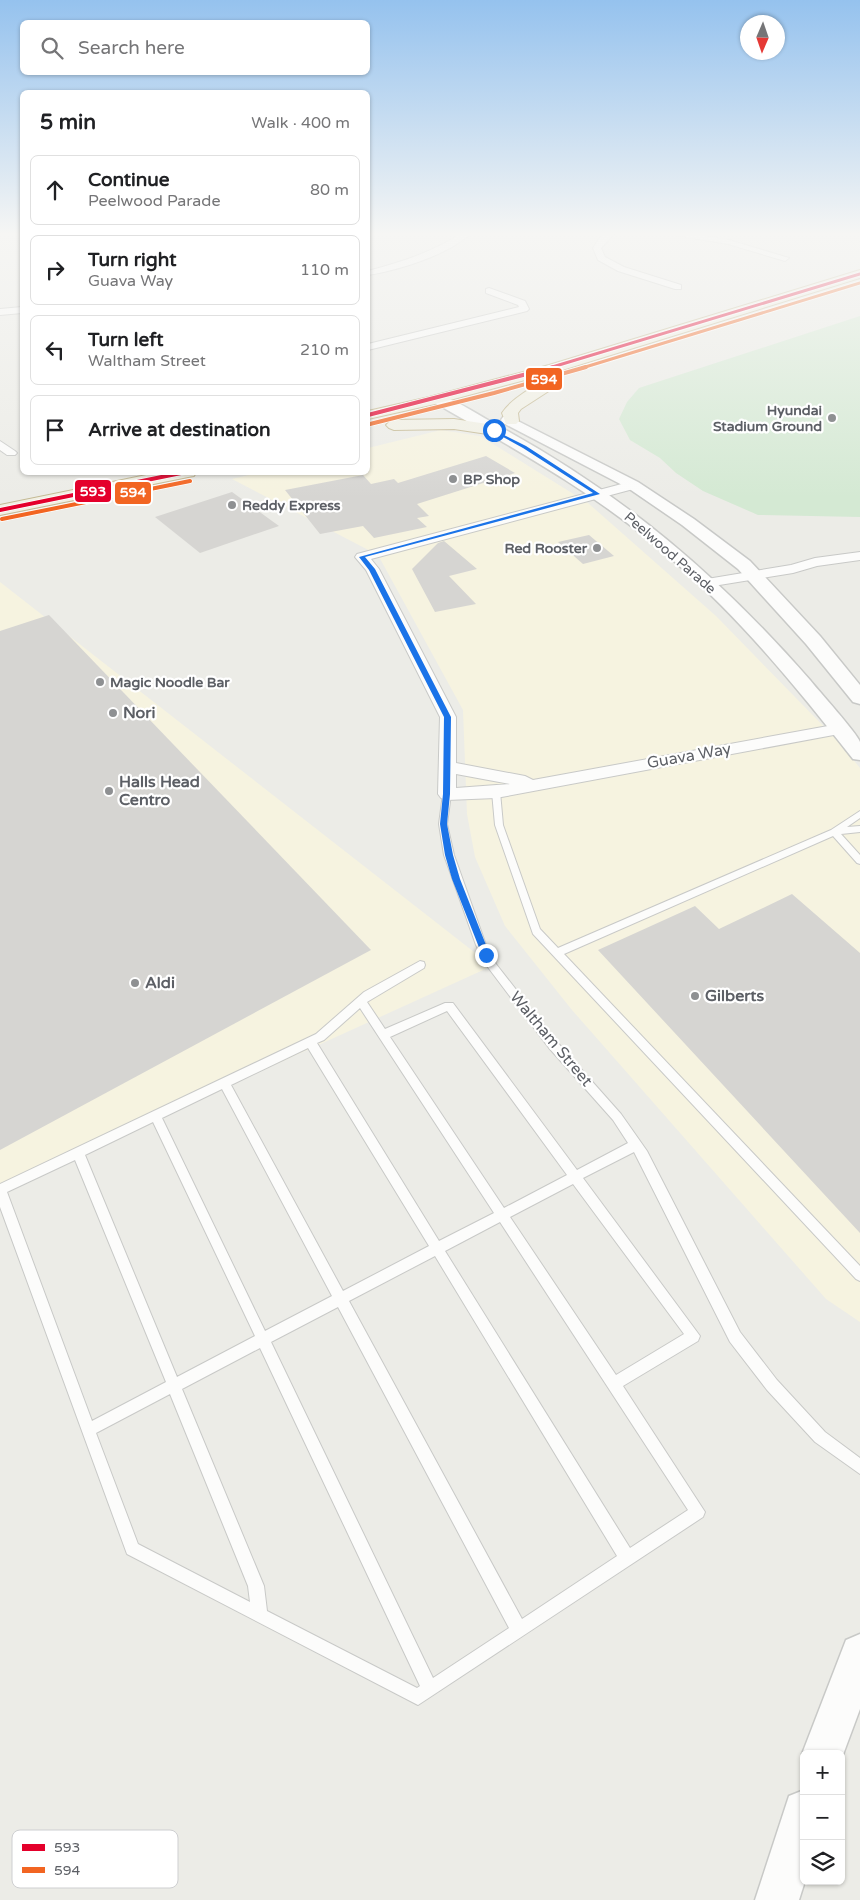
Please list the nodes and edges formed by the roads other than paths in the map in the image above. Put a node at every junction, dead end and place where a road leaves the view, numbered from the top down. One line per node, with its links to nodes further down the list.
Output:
1 (476, 321): 4 (street)
2 (713, 321): 7 (highway)
3 (770, 321): 5 (highway)
4 (370, 347)
5 (550, 384): 8 (highway); 10 (highway)
6 (440, 400): 7 (street, Peelwood Parade); 9 (highway)
7 (458, 402): 8 (street, Peelwood Parade); 11 (highway); 12 (street, Peelwood Parade)
8 (476, 404): 10 (street, Peelwood Parade)
9 (370, 416)
10 (511, 421): 17 (street, Peelwood Parade)
11 (394, 425): 12 (highway); 13 (highway)
12 (494, 430): 18 (street, Peelwood Parade)
13 (370, 431)
14 (0, 444): 15 (street)
15 (11, 453)
16 (173, 475): 19 (highway)
17 (632, 485): 18 (street); 21 (street, Peelwood Parade)
18 (598, 494): 22 (street, Peelwood Parade); 26 (street, Waltham Street)
19 (0, 510)
20 (860, 556): 21 (street)
21 (749, 570): 22 (street); 23 (street, Peelwood Parade)
22 (702, 578): 24 (street, Peelwood Parade)
23 (860, 698)
24 (839, 729): 25 (street, Peelwood Parade); 27 (street, Guava Way)
25 (860, 754)
26 (447, 767): 27 (street, Guava Way); 29 (street, Waltham Street)
27 (539, 783): 28 (street, Guava Way)
28 (496, 792): 29 (street, Guava Way); 34 (lane)
29 (447, 794): 41 (lane, Waltham Street)
30 (860, 814): 32 (lane)
31 (860, 828): 32 (lane)
32 (834, 832): 33 (lane); 34 (lane)
33 (860, 860)
34 (557, 953): 47 (lane)
35 (420, 964): 36 (lane)
36 (361, 1002): 37 (lane); 38 (lane)
37 (383, 1035): 43 (lane); 45 (lane)
38 (310, 1042): 39 (lane); 46 (lane)
39 (224, 1083): 40 (lane); 48 (lane)
40 (156, 1116): 42 (lane); 49 (lane)
41 (636, 1145): 43 (lane); 53 (lane, Waltham Street)
42 (78, 1153): 44 (lane); 51 (lane)
43 (575, 1176): 45 (lane); 50 (lane)
44 (0, 1190): 52 (lane)
45 (502, 1215): 46 (lane); 50 (lane)
46 (437, 1248): 48 (lane); 54 (lane)
47 (860, 1275)
48 (340, 1298): 49 (lane); 56 (lane)
49 (262, 1339): 51 (lane); 58 (lane)
50 (614, 1384): 54 (lane)
51 (173, 1385): 52 (lane); 55 (lane)
52 (88, 1430): 55 (lane)
53 (860, 1467)
54 (627, 1558): 56 (lane)
55 (260, 1616): 58 (lane)
56 (519, 1630): 58 (lane)
57 (860, 1654): 59 (street)
58 (430, 1689)
59 (824, 1750)
60 (800, 1825): 61 (street)
61 (778, 1900)

